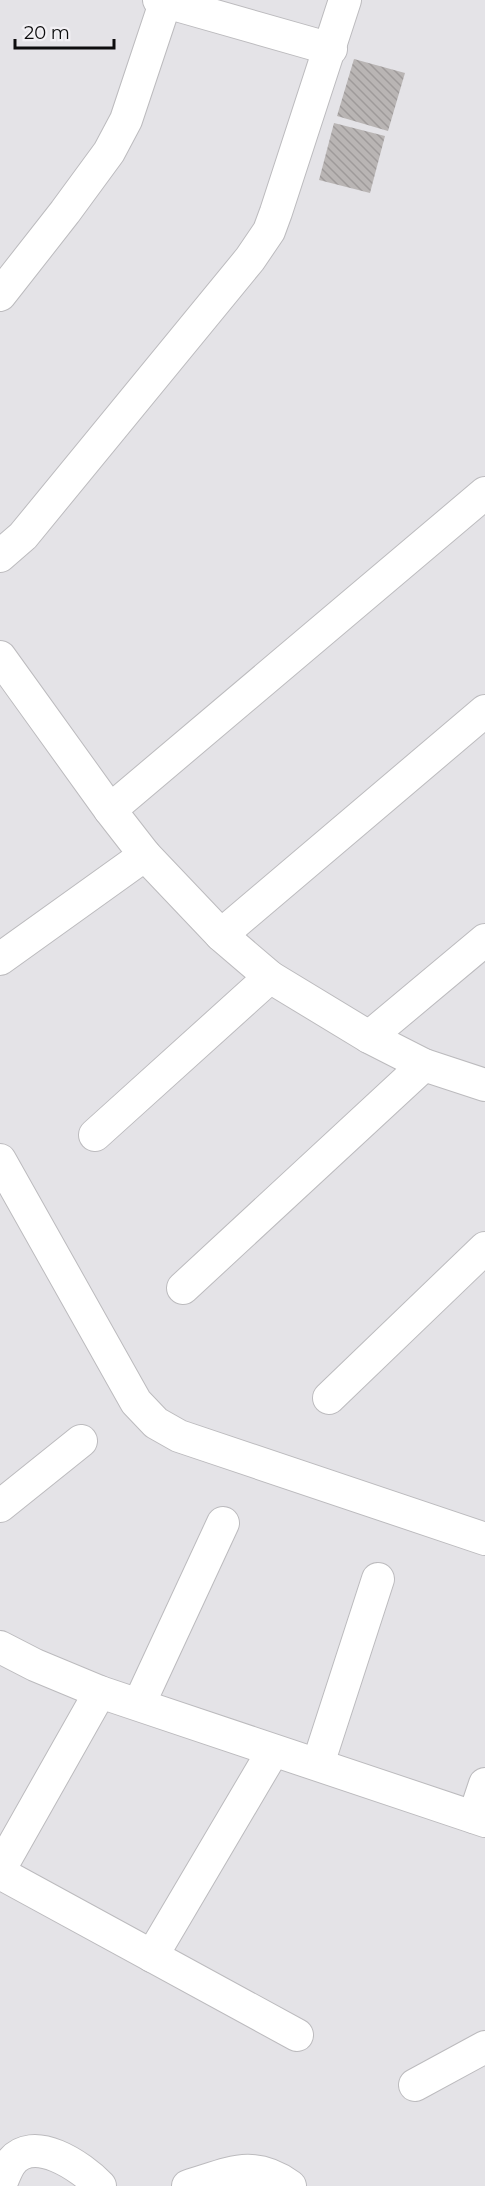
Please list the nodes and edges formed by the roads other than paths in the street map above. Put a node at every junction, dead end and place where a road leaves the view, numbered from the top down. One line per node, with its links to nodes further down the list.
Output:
1 (345, 0): 3 (street)
2 (164, 1): 3 (street); 4 (street)
3 (331, 49): 6 (street)
4 (0, 295)
5 (485, 494): 9 (street)
6 (0, 556)
7 (0, 657): 9 (street)
8 (485, 711): 11 (street)
9 (110, 810): 10 (street)
10 (145, 855): 11 (street); 13 (street)
11 (221, 935): 14 (street)
12 (485, 940): 15 (street)
13 (0, 959)
14 (270, 976): 15 (street); 18 (street)
15 (369, 1037): 16 (street)
16 (424, 1065): 17 (street); 21 (street)
17 (485, 1085)
18 (95, 1135)
19 (0, 1160): 26 (street)
20 (485, 1248): 22 (street)
21 (183, 1288)
22 (328, 1398)
23 (81, 1441): 24 (street)
24 (0, 1506)
25 (222, 1523): 30 (street)
26 (485, 1539)
27 (378, 1579): 32 (street)
28 (0, 1647): 29 (street)
29 (100, 1692): 30 (street); 35 (street)
30 (139, 1704): 31 (street)
31 (273, 1751): 32 (street); 36 (street)
32 (318, 1764): 34 (street)
33 (485, 1784): 34 (street)
34 (479, 1819)
35 (0, 1871): 36 (street)
36 (152, 1956): 37 (street)
37 (297, 2035)
38 (485, 2047): 39 (street)
39 (415, 2085)
40 (0, 2186): 41 (street)
41 (100, 2186)
42 (188, 2186): 43 (street)
43 (290, 2186)

